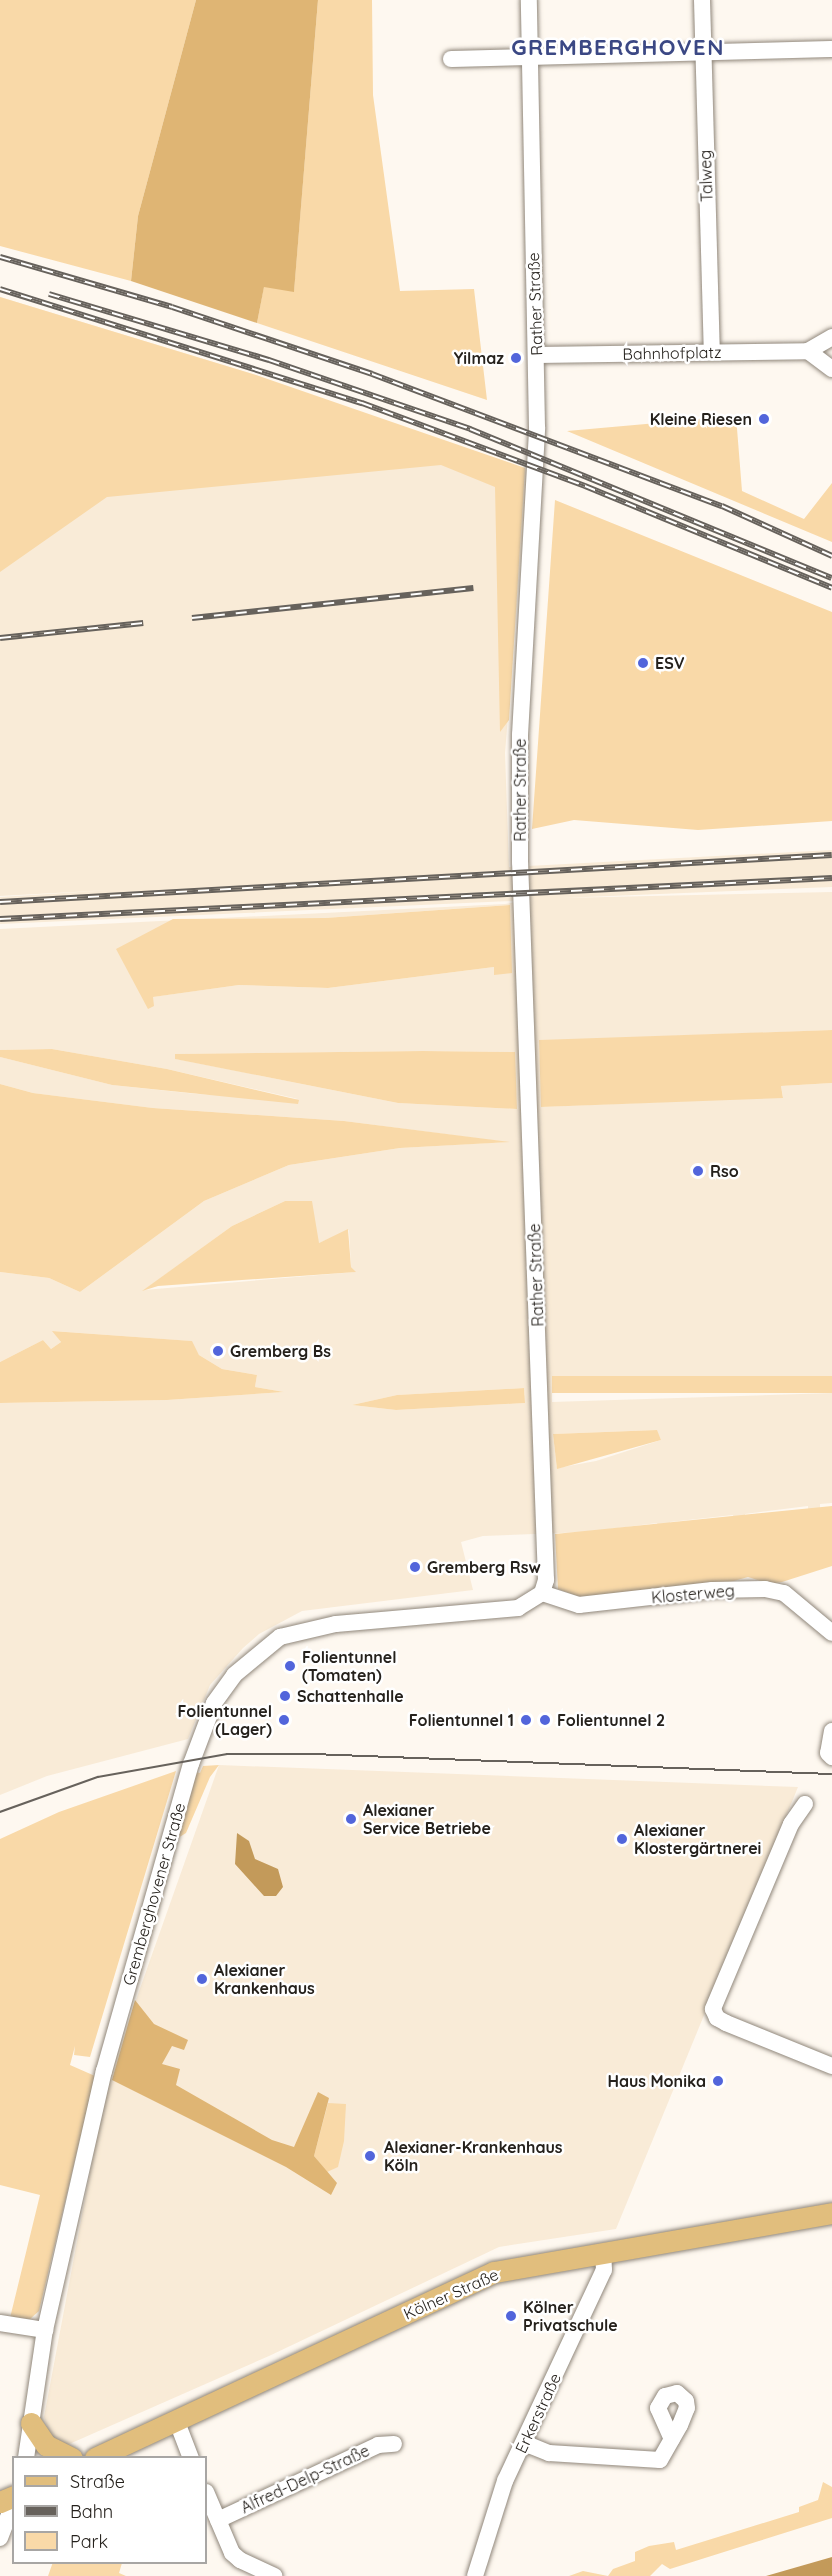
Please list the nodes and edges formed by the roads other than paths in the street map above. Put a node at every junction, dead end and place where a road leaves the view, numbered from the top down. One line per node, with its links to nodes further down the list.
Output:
1 (529, 0): 5 (street, Rather Straße)
2 (702, 0): 4 (street, Talweg)
3 (832, 49): 4 (street)
4 (703, 53): 5 (street); 9 (street, Talweg)
5 (530, 57): 6 (street); 10 (street, Rather Straße)
6 (451, 59)
7 (832, 337): 8 (street)
8 (808, 351): 9 (street, Bahnhofplatz); 11 (street)
9 (712, 352): 10 (street, Bahnhofplatz)
10 (537, 355): 12 (street, Rather Straße)
11 (832, 369)
12 (544, 1587): 13 (street, Klosterweg); 21 (street, Gremberghovener Straße)
13 (832, 1633)
14 (832, 1731): 15 (street)
15 (830, 1755)
16 (805, 1804): 17 (street)
17 (832, 2066)
18 (832, 2213): 19 (main road, Kölner Straße)
19 (603, 2253): 22 (main road, Kölner Straße); 25 (street, Erkerstraße)
20 (0, 2323): 21 (street)
21 (45, 2330): 23 (street, Gremberghovener Straße)
22 (177, 2422): 29 (main road, Kölner Straße); 30 (street)
23 (30, 2423): 27 (street, Gremberghovener Straße); 28 (main road)
24 (672, 2439): 25 (street)
25 (524, 2443): 36 (street, Erkerstraße)
26 (394, 2444): 33 (street, Alfred-Delp-Straße)
27 (26, 2456)
28 (70, 2456)
29 (97, 2456)
30 (191, 2456)
31 (207, 2494): 33 (street)
32 (12, 2507): 34 (street)
33 (218, 2520): 35 (street)
34 (0, 2538)
35 (275, 2576)
36 (475, 2576)

